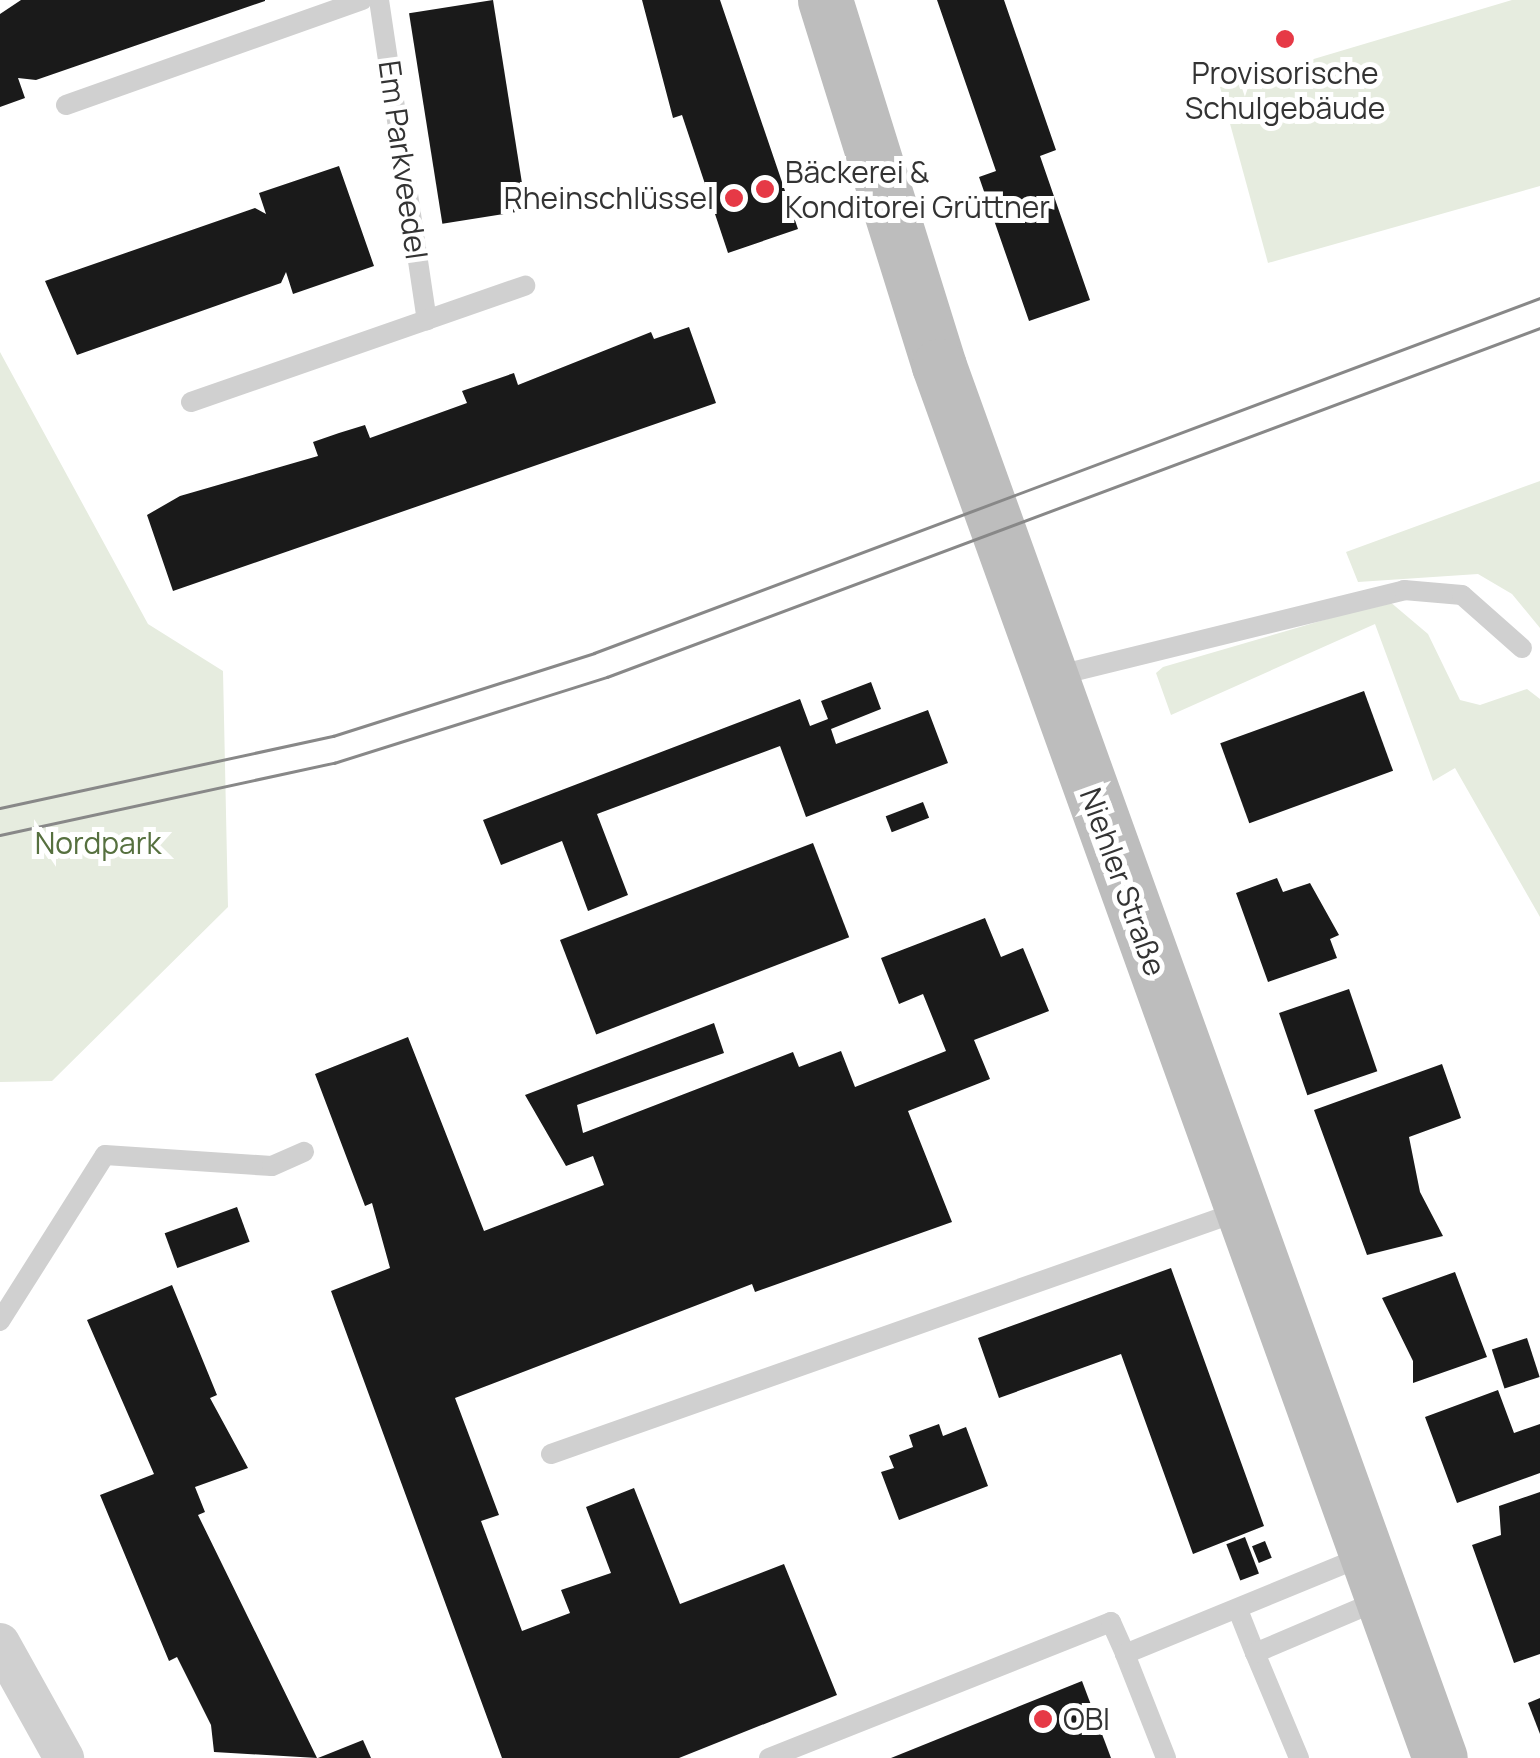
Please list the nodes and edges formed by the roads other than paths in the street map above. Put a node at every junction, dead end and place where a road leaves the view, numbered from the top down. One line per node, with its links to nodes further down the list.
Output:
1 (362, 0): 4 (lane)
2 (379, 0): 6 (lane, Em Parkveedel)
3 (825, 0): 9 (street, Niehler Straße)
4 (66, 106)
5 (525, 286): 6 (lane)
6 (426, 320): 7 (lane)
7 (191, 402)
8 (1522, 648): 9 (lane)
9 (1050, 677): 11 (street, Niehler Straße)
10 (304, 1152): 12 (lane)
11 (1242, 1210): 13 (lane); 14 (street, Niehler Straße)
12 (0, 1320)
13 (550, 1454)
14 (1374, 1577): 15 (lane); 17 (lane); 23 (street, Niehler Straße)
15 (1238, 1610): 17 (lane); 18 (lane)
16 (0, 1643): 19 (street)
17 (1254, 1653): 22 (lane)
18 (1124, 1654): 20 (lane); 21 (lane)
19 (64, 1758)
20 (768, 1758)
21 (1166, 1758)
22 (1299, 1758)
23 (1440, 1758)

